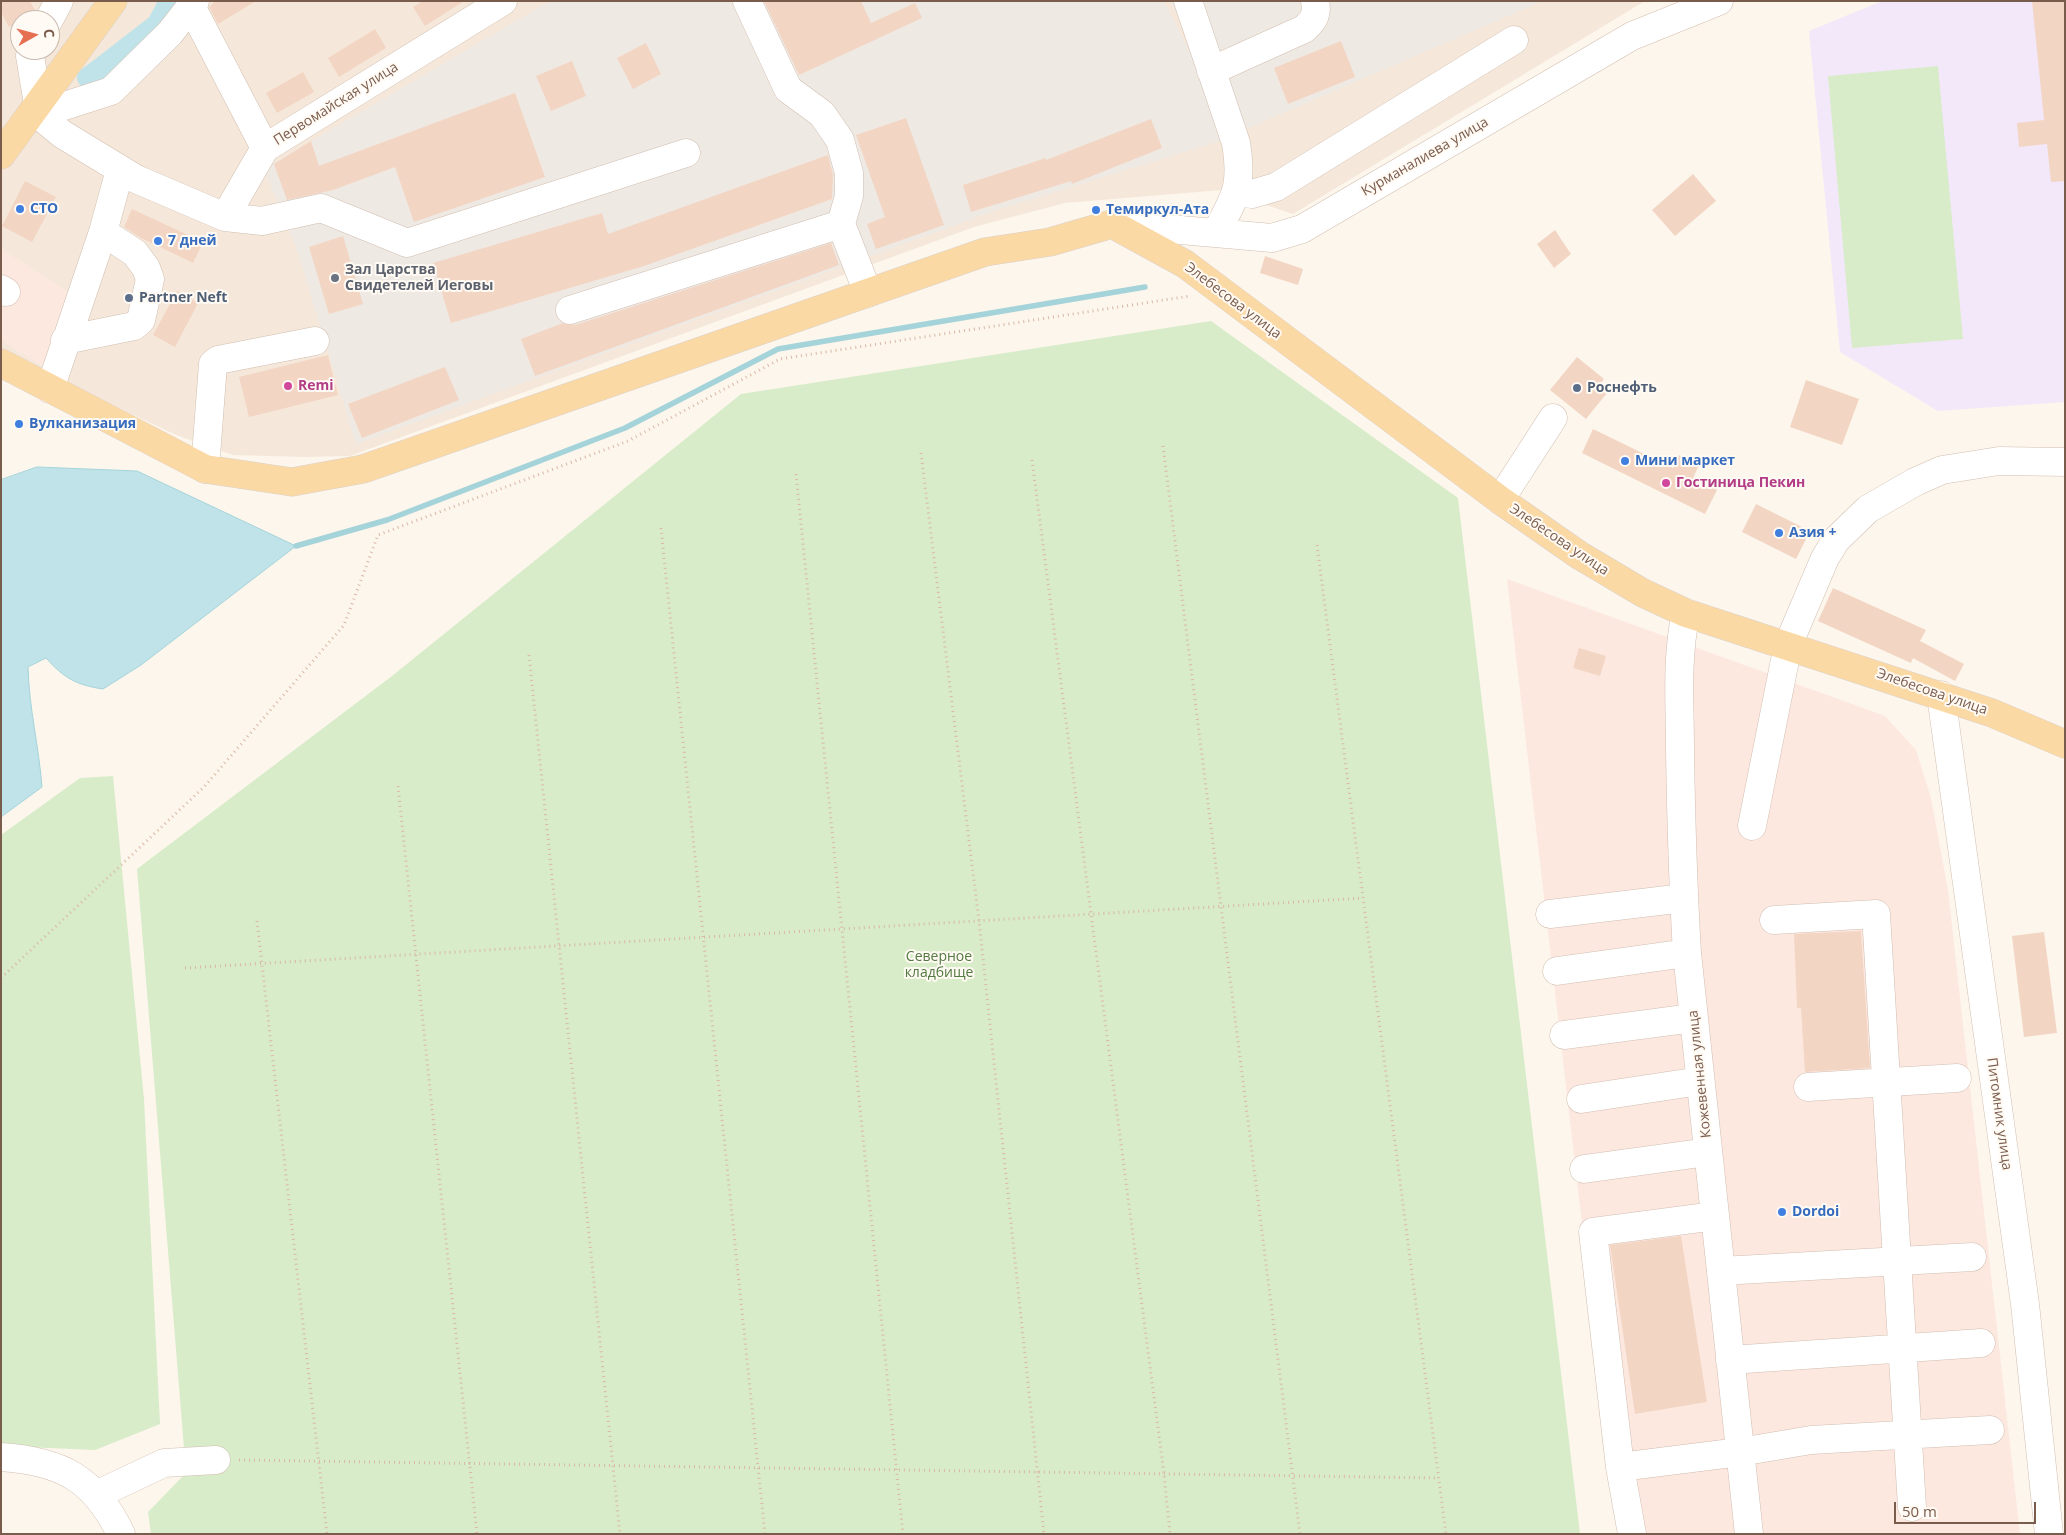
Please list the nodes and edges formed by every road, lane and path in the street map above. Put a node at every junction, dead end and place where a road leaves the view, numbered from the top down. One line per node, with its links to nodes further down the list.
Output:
1 (113, 1): 11 (main road)
2 (503, 1): 12 (street, Первомайская улица)
3 (747, 1): 18 (street)
4 (1188, 1): 10 (street)
5 (1315, 1): 10 (street)
6 (1719, 1): 21 (street, Курманалиева улица)
7 (193, 3): 11 (street); 12 (street)
8 (1514, 40): 16 (street)
9 (30, 60): 11 (street)
10 (1212, 71): 16 (street)
11 (36, 107): 14 (main road); 15 (street)
12 (265, 148): 17 (street, Первомайская улица)
13 (686, 154): 17 (street)
14 (1, 155)
15 (120, 170): 17 (street); 20 (street)
16 (1237, 192): 21 (street)
17 (225, 217)
18 (841, 224): 22 (street); 24 (street)
19 (1112, 224): 21 (street, Курманалиева улица); 22 (main road); 36 (main road, Элебесова улица)
20 (103, 232): 25 (street); 25 (street)
21 (1216, 233)
22 (868, 293): 34 (main road)
23 (1198, 295): 62 (path)
24 (570, 310)
25 (65, 340): 28 (street)
26 (315, 341): 34 (street)
27 (1, 363): 28 (main road)
28 (50, 389): 34 (main road)
29 (1553, 418): 36 (street)
30 (1163, 446): 48 (path)
31 (921, 453): 53 (path)
32 (1032, 460): 49 (path)
33 (2065, 462): 40 (street)
34 (205, 469)
35 (796, 474): 54 (path)
36 (1500, 500): 39 (main road, Элебесова улица)
37 (661, 528): 55 (path)
38 (1317, 545): 46 (path)
39 (1686, 613): 40 (main road, Элебесова улица); 47 (street, Кожевенная улица)
40 (1788, 645): 42 (main road, Элебесова улица); 45 (street)
41 (529, 655): 56 (path)
42 (1941, 695): 43 (main road, Элебесова улица); 108 (street, Питомник улица)
43 (2065, 744)
44 (398, 786): 58 (path)
45 (1752, 826)
46 (1363, 898): 48 (path); 93 (path)
47 (1684, 898): 50 (street); 57 (street, Кожевенная улица)
48 (1221, 906): 49 (path); 92 (path)
49 (1091, 914): 53 (path); 91 (path)
50 (1550, 914)
51 (1774, 920): 67 (street)
52 (257, 921): 59 (path)
53 (979, 921): 54 (path); 90 (path)
54 (842, 929): 55 (path); 89 (path)
55 (703, 937): 56 (path); 88 (path)
56 (559, 946): 58 (path); 86 (path)
57 (1687, 952): 61 (street); 63 (street, Кожевенная улица)
58 (416, 954): 59 (path); 85 (path)
59 (262, 963): 60 (path); 84 (path)
60 (185, 968)
61 (1557, 971)
62 (1, 978)
63 (1694, 1018): 64 (street); 66 (street, Кожевенная улица)
64 (1564, 1035)
65 (1957, 1078): 67 (street)
66 (1700, 1081): 69 (street); 70 (street, Кожевенная улица)
67 (1886, 1082): 68 (street); 74 (street)
68 (1808, 1087)
69 (1581, 1098)
70 (1708, 1152): 71 (street); 72 (street, Кожевенная улица)
71 (1584, 1169)
72 (1715, 1216): 75 (street, Кожевенная улица); 87 (street)
73 (1972, 1257): 74 (street)
74 (1897, 1262): 75 (street); 77 (street)
75 (1721, 1271): 78 (street, Кожевенная улица)
76 (1981, 1343): 77 (street)
77 (1903, 1348): 78 (street); 80 (street)
78 (1730, 1360): 81 (street, Кожевенная улица)
79 (1990, 1430): 80 (street)
80 (1908, 1433): 81 (street); 95 (street)
81 (1740, 1452): 87 (street); 107 (street, Кожевенная улица)
82 (1, 1457): 94 (street)
83 (216, 1460): 84 (path); 94 (street)
84 (319, 1462): 85 (path); 97 (path)
85 (470, 1464): 86 (path); 98 (path)
86 (613, 1466): 88 (path); 99 (path)
87 (1620, 1467): 106 (street)
88 (758, 1468): 89 (path); 100 (path)
89 (897, 1470): 90 (path); 101 (path)
90 (1038, 1472): 91 (path); 102 (path)
91 (1164, 1474): 92 (path); 103 (path)
92 (1293, 1476): 93 (path); 104 (path)
93 (1439, 1478): 105 (path)
94 (96, 1495): 96 (street)
95 (1912, 1507)
96 (121, 1534)
97 (327, 1534)
98 (477, 1534)
99 (620, 1534)
100 (765, 1534)
101 (903, 1534)
102 (1044, 1534)
103 (1170, 1534)
104 (1300, 1534)
105 (1446, 1534)
106 (1632, 1534)
107 (1749, 1534)
108 (2049, 1534)

